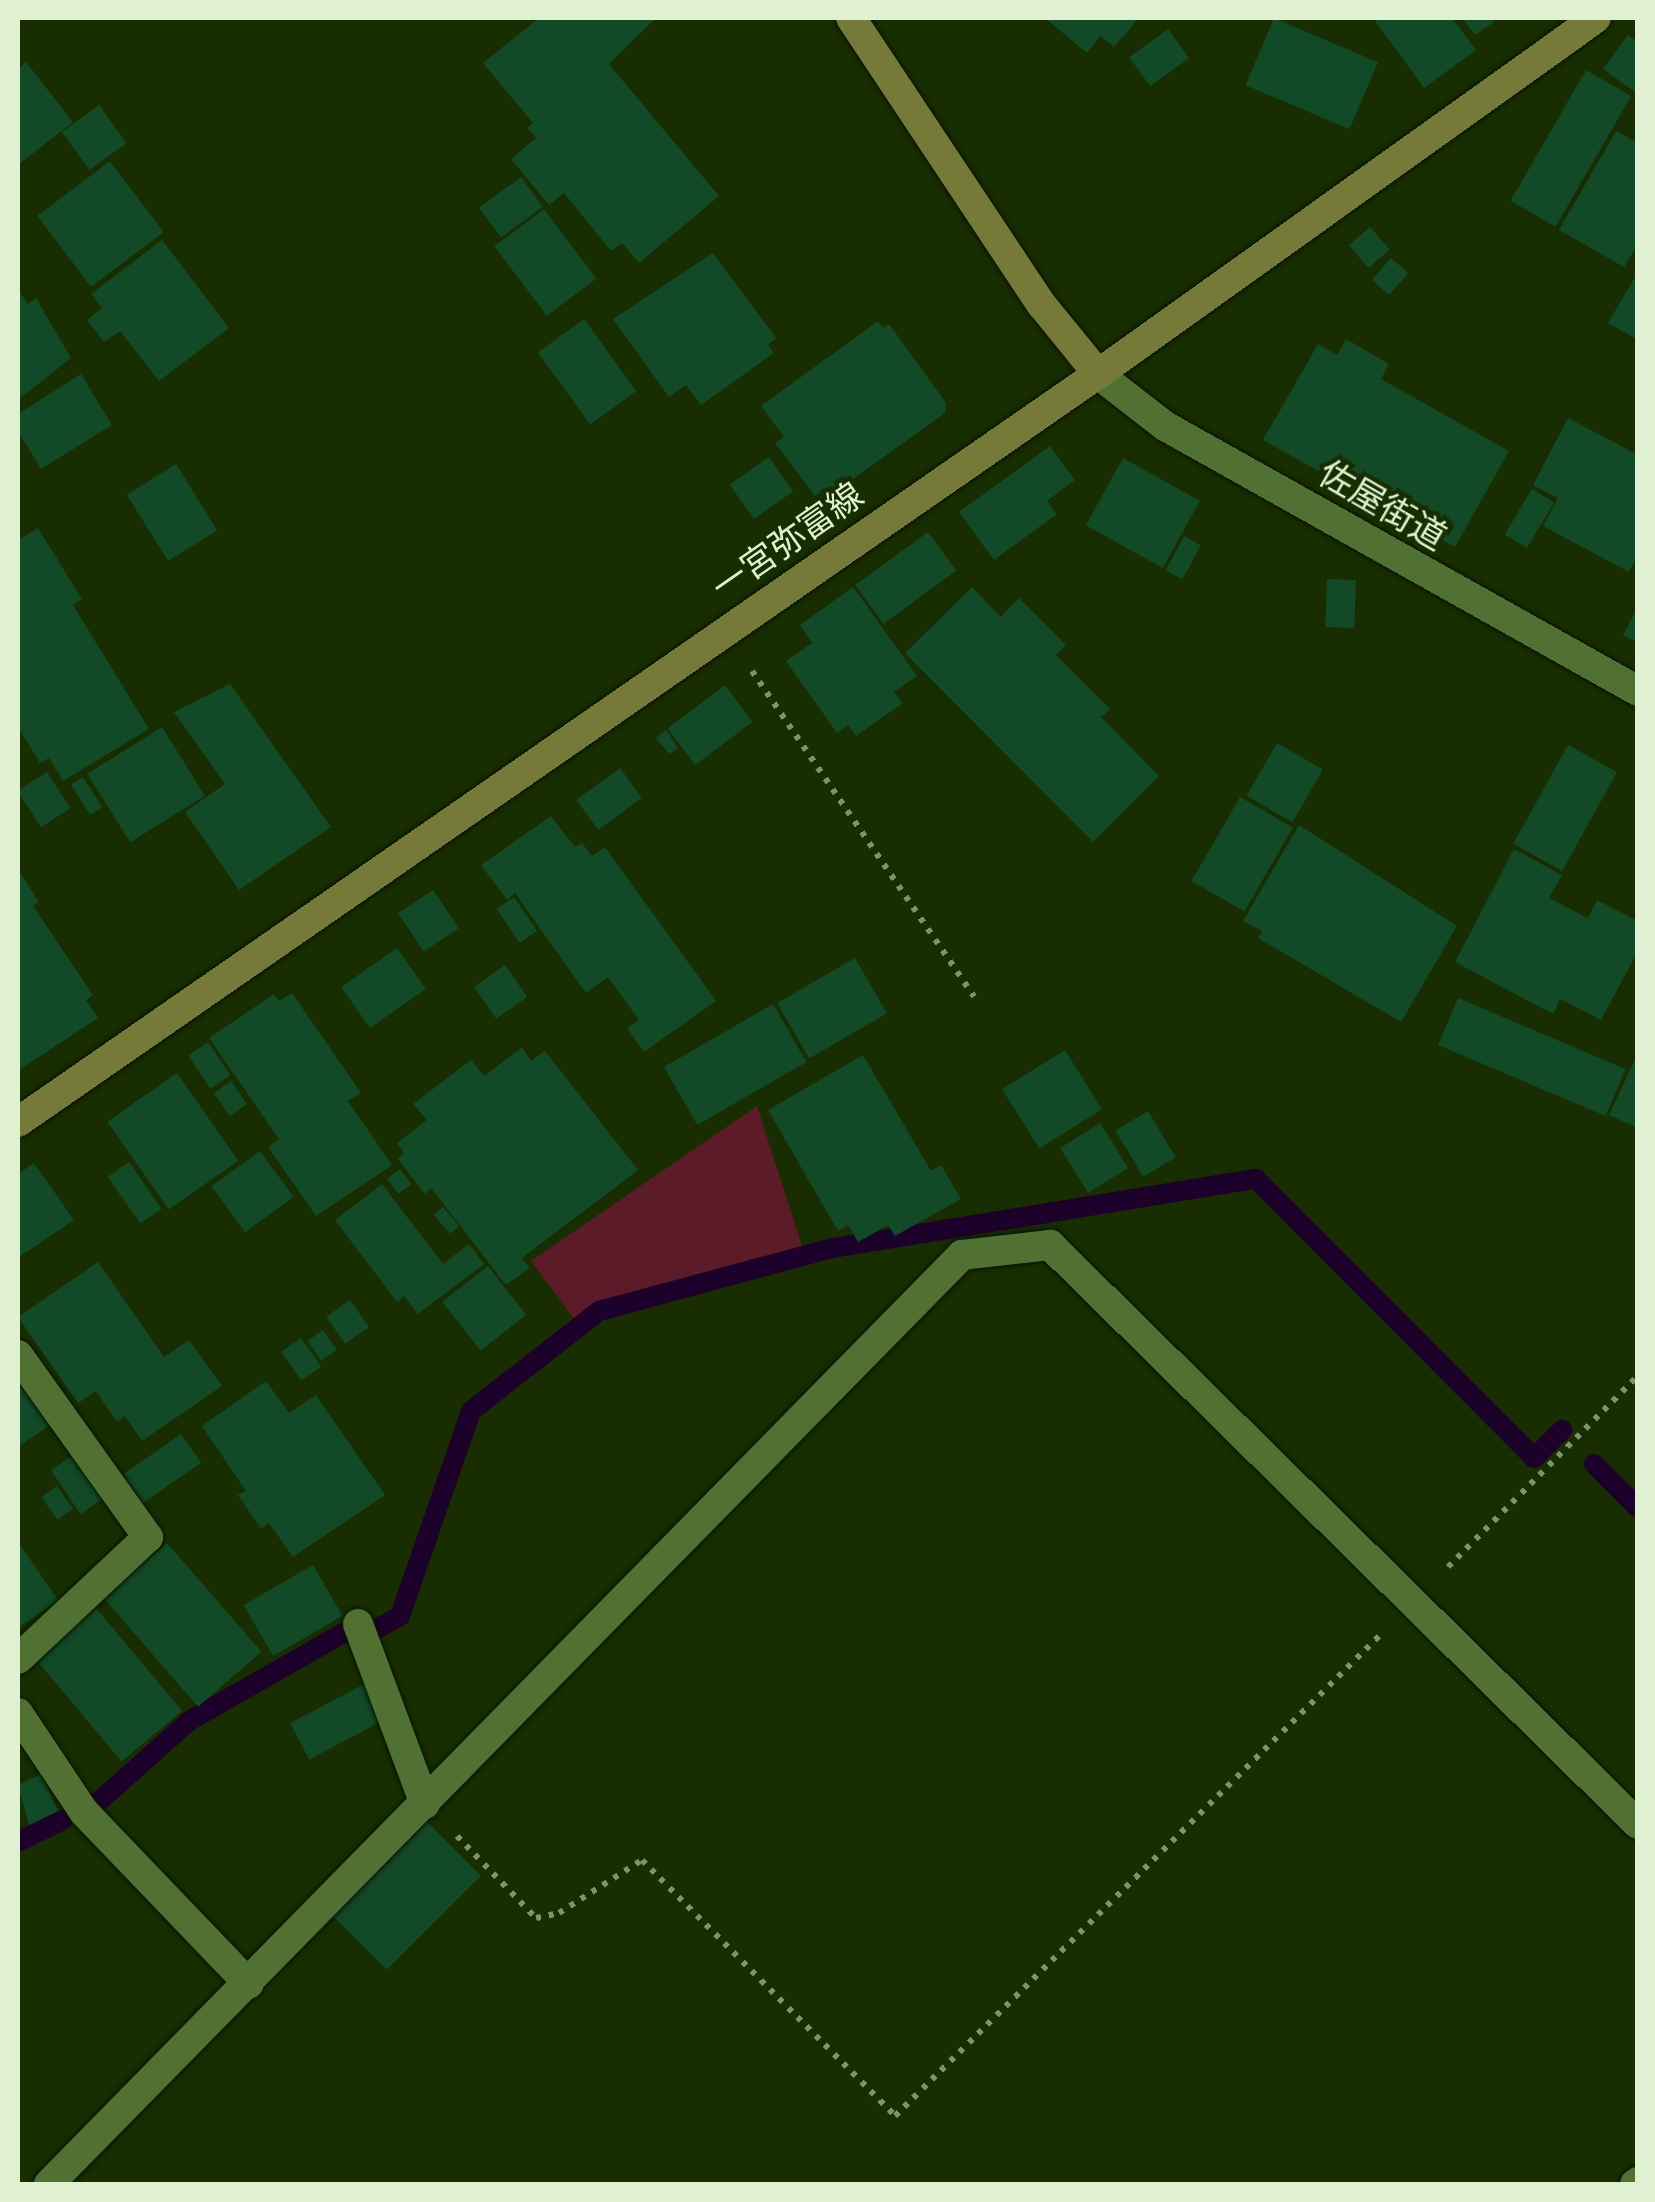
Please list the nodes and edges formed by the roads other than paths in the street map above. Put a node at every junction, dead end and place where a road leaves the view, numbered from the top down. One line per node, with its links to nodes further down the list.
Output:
1 (850, 18): 3 (main road)
2 (1596, 18): 3 (main road, 一宮弥富線)
3 (1098, 374): 4 (street, 佐屋街道); 5 (main road, 一宮弥富線)
4 (1638, 690)
5 (20, 1116)
6 (18, 1355): 8 (street)
7 (358, 1624): 10 (street)
8 (18, 1660)
9 (18, 1713): 12 (street)
10 (426, 1804): 11 (street); 12 (street)
11 (1638, 1824)
12 (249, 1984): 13 (street)
13 (49, 2184)

